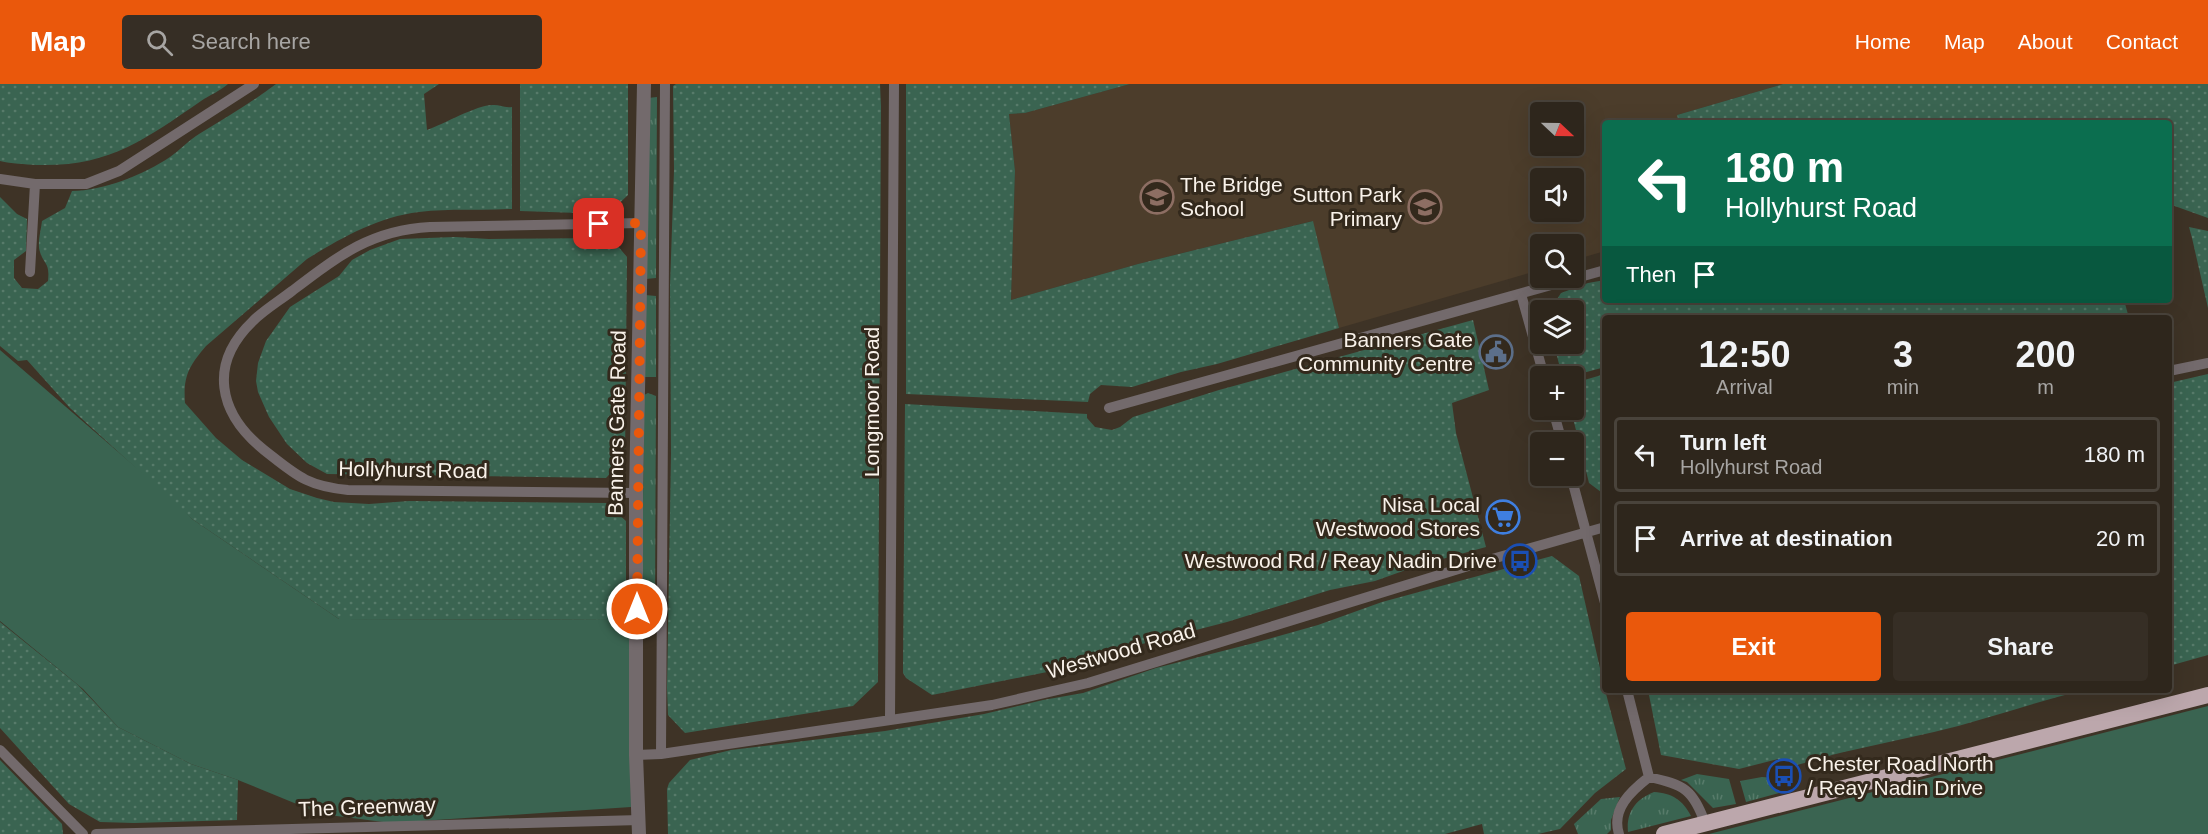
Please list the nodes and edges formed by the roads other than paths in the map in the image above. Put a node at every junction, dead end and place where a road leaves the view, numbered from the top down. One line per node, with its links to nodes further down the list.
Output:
1 (254, 84): 6 (street)
2 (644, 84): 7 (street, Banners Gate Road)
3 (665, 84): 24 (street, Banners Gate Road)
4 (894, 84): 22 (street, Longmoor Road)
5 (0, 179): 6 (street)
6 (35, 184): 9 (street)
7 (641, 223): 16 (street, Banners Gate Road); 16 (street, Hollyhurst Road)
8 (1602, 271): 10 (street)
9 (30, 272)
10 (1521, 294): 12 (street); 14 (street)
11 (2208, 363): 13 (street)
12 (1541, 366)
13 (2172, 370)
14 (1109, 408)
15 (1574, 486): 18 (street)
16 (636, 493): 25 (street, Banners Gate Road)
17 (1602, 528): 18 (street, Westwood Road)
18 (1587, 532): 19 (street); 22 (street, Westwood Road)
19 (1602, 591)
20 (1628, 693): 26 (street)
21 (2208, 695): 27 (highway)
22 (890, 720): 24 (street, Westwood Road)
23 (0, 750): 29 (street)
24 (661, 754): 25 (street, Westwood Road)
25 (636, 755): 28 (street, Banners Gate Road)
26 (1649, 777): 27 (street); 31 (street)
27 (1705, 823): 32 (highway)
28 (640, 827): 30 (street, The Greenway)
29 (83, 834)
30 (96, 834)
31 (1619, 834)
32 (1664, 834)

